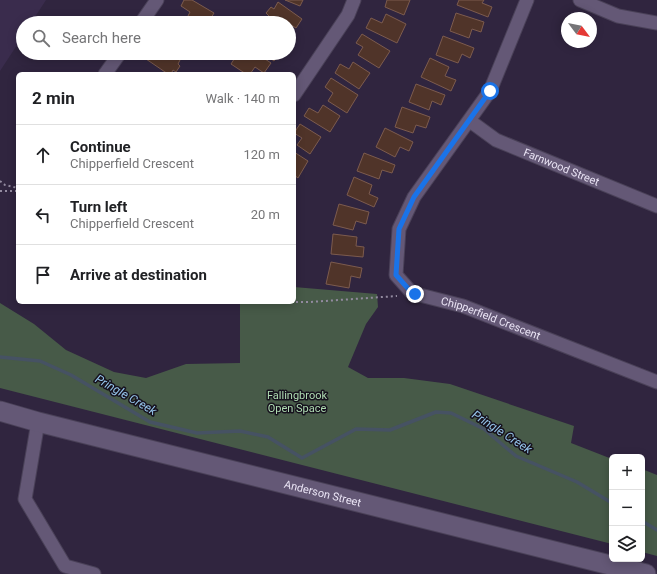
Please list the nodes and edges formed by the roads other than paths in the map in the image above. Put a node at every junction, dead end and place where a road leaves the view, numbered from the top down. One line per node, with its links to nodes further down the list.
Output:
1 (157, 0): 5 (street)
2 (354, 0): 9 (street)
3 (527, 0): 10 (street, Chipperfield Crescent)
4 (580, 0): 6 (street)
5 (146, 16)
6 (657, 23)
7 (115, 60): 8 (street)
8 (106, 72)
9 (296, 92)
10 (470, 121): 11 (street, Farnwood Street); 12 (street, Chipperfield Crescent)
11 (657, 206)
12 (657, 382)
13 (0, 411): 14 (street, Anderson Street)
14 (38, 422): 15 (street); 16 (street, Anderson Street)
15 (94, 574)
16 (646, 574)

